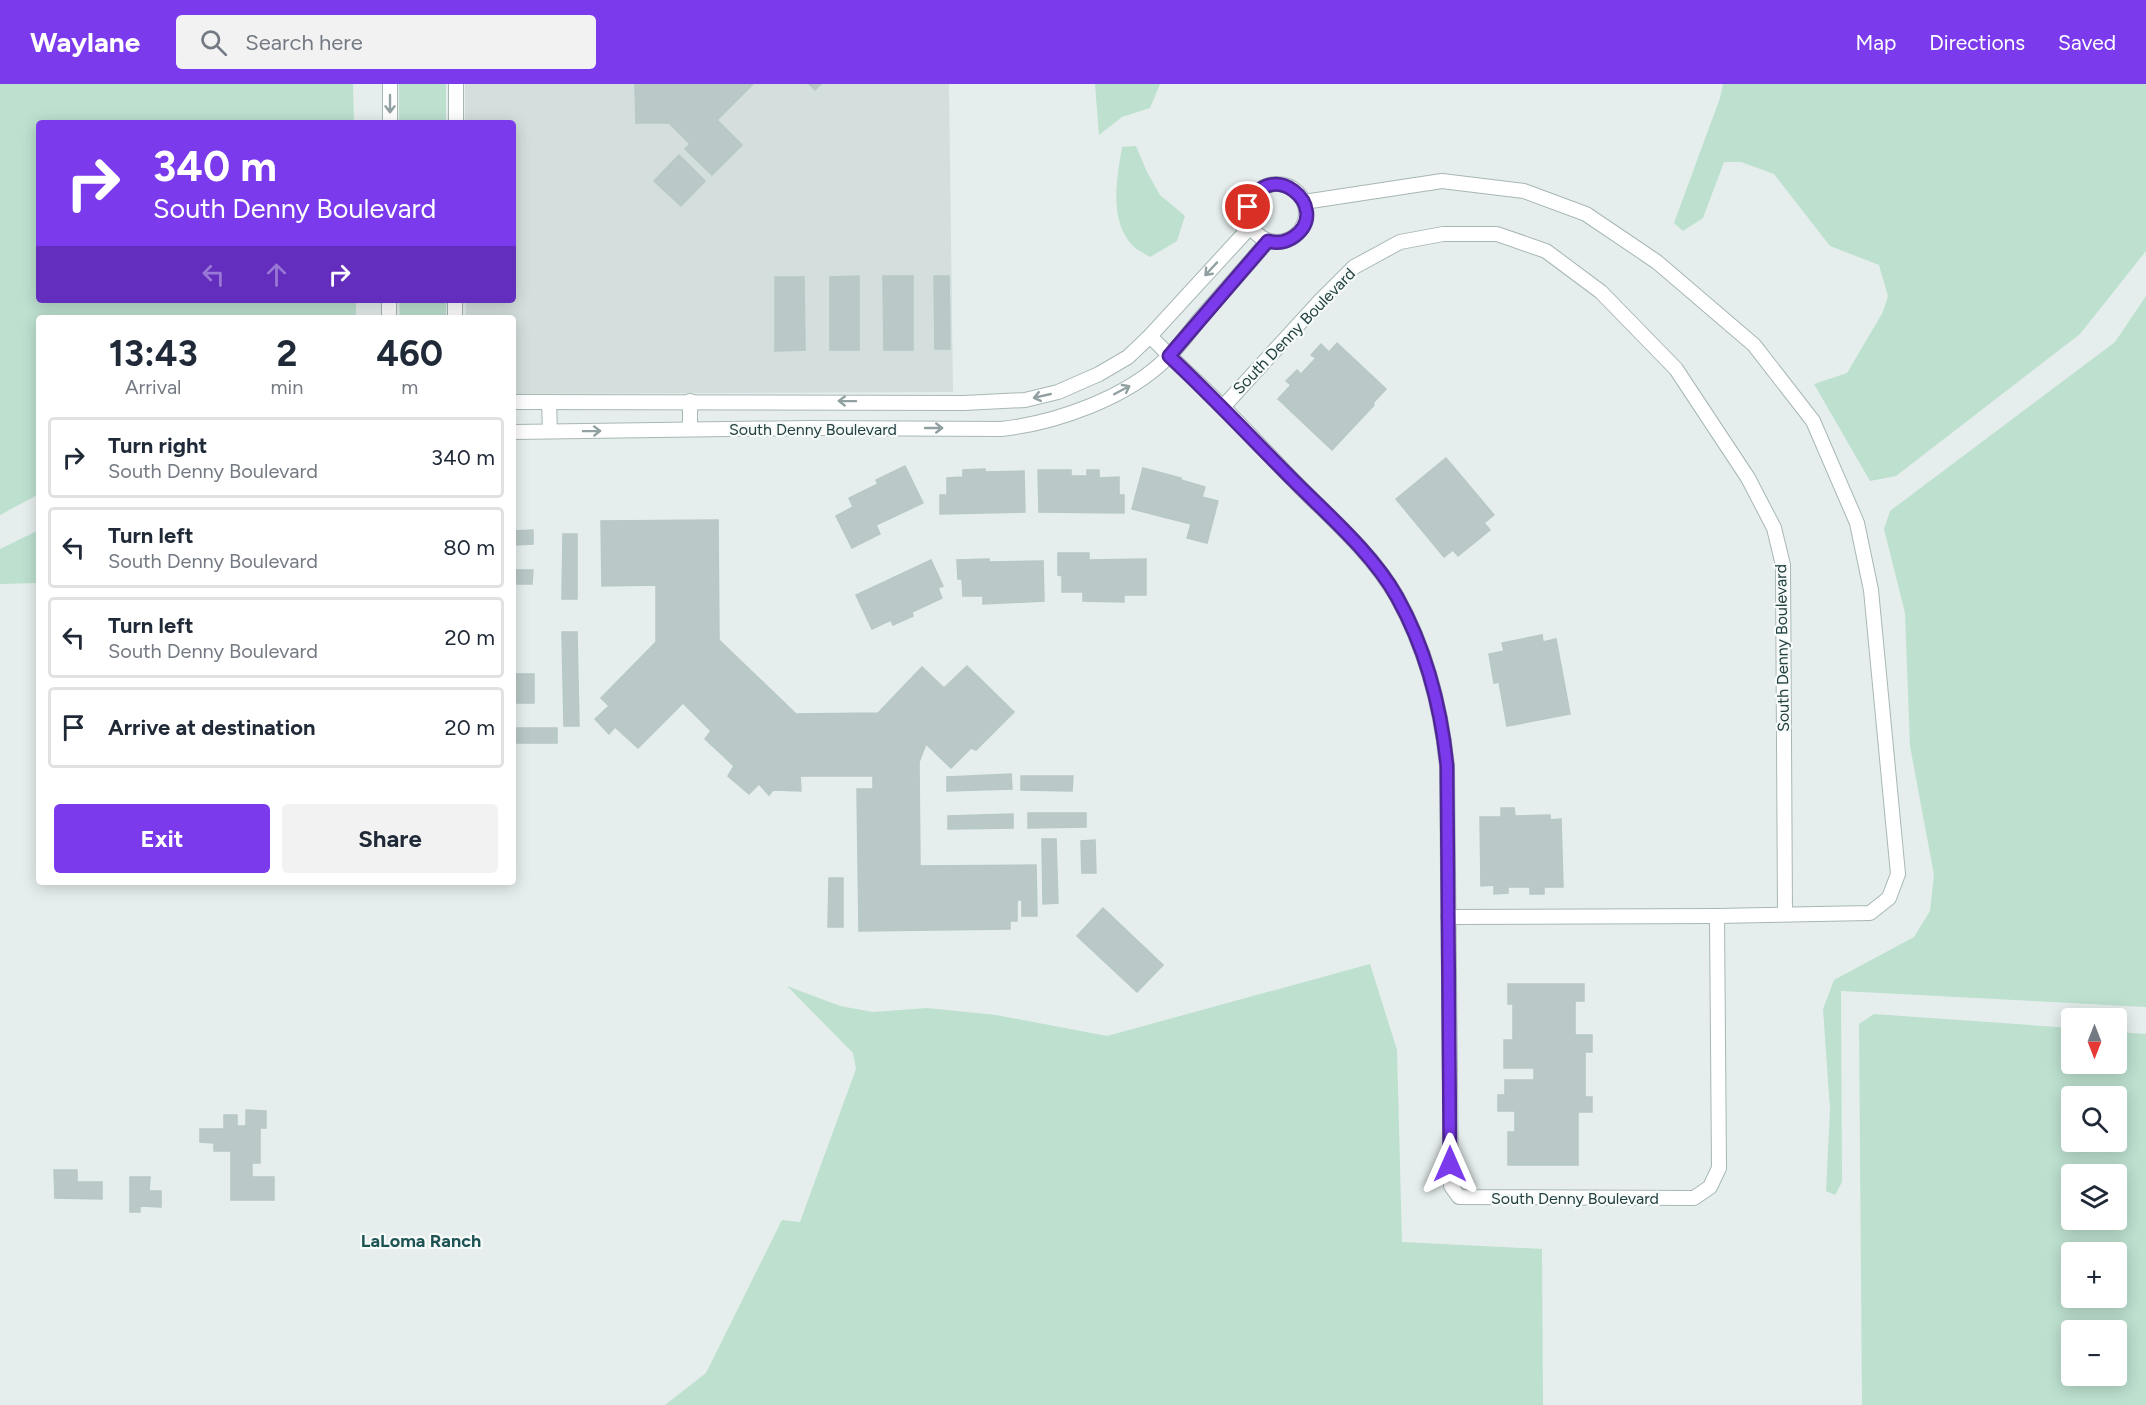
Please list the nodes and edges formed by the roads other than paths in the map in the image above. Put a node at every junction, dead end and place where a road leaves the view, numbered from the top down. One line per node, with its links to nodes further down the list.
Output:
1 (390, 84): 3 (street, one-way to 3)
2 (456, 84): 4 (street)
3 (390, 120)
4 (456, 120)
5 (1304, 202): 6 (street); 7 (street); 17 (street)
6 (1251, 226): 7 (street); 8 (street, South Denny Boulevard, one-way to 8)
7 (1268, 241): 9 (street, South Denny Boulevard)
8 (1150, 336): 9 (street, South Denny Boulevard); 10 (street, South Denny Boulevard, one-way to 10)
9 (1169, 356): 13 (street, South Denny Boulevard); 14 (street, South Denny Boulevard, one-way to 9)
10 (690, 401): 12 (street, South Denny Boulevard); 14 (street)
11 (516, 402): 12 (street, South Denny Boulevard)
12 (549, 402): 15 (street)
13 (1222, 407): 17 (street, South Denny Boulevard); 19 (street, South Denny Boulevard)
14 (690, 429): 15 (street, South Denny Boulevard, one-way to 14)
15 (550, 431): 16 (street, South Denny Boulevard)
16 (516, 432)
17 (1785, 914): 18 (street)
18 (1717, 916): 19 (street); 19 (street, South Denny Boulevard)
19 (1448, 917)

